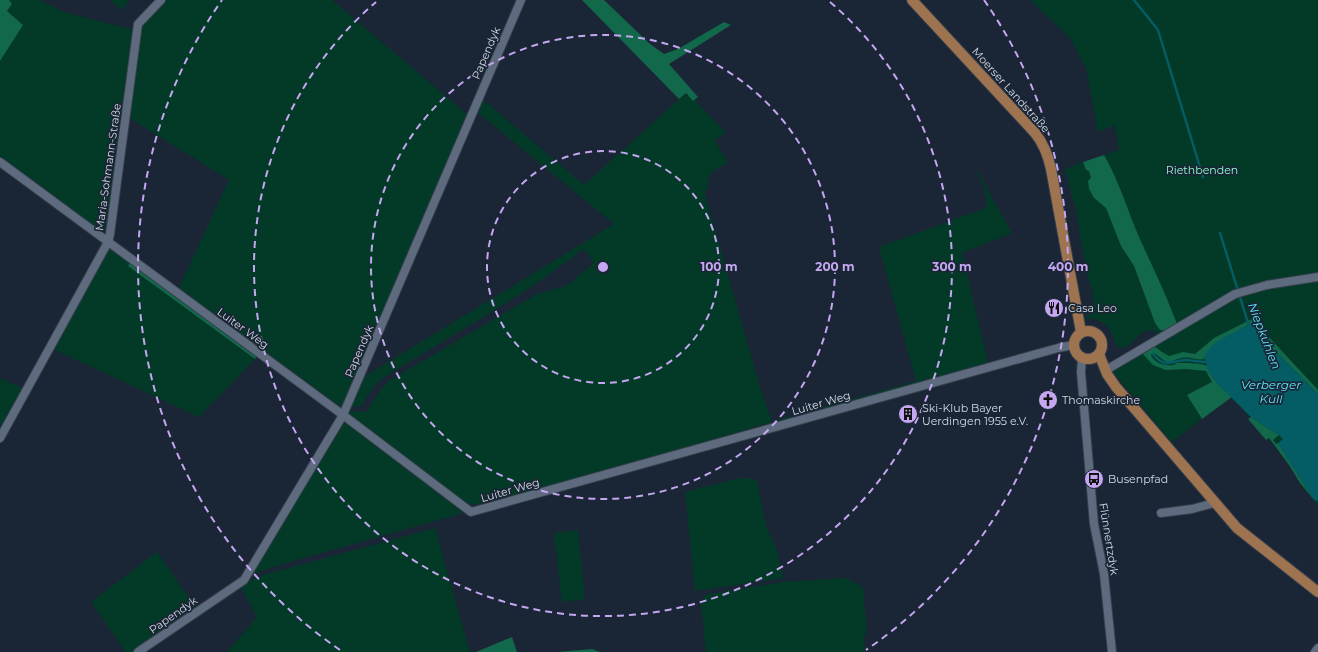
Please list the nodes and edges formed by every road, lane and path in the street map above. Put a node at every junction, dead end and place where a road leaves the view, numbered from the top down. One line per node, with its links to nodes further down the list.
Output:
1 (161, 0): 5 (street, Maria-Sohmann-Straße)
2 (521, 0): 12 (street, Papendyk)
3 (912, 0): 7 (main road, Moerser Landstraße)
4 (0, 162): 5 (street, Luiter Weg)
5 (108, 242): 12 (street, Luiter Weg); 13 (street, Maria-Sohmann-Straße)
6 (1318, 278): 11 (street)
7 (1080, 332): 8 (main road); 9 (main road)
8 (1073, 345): 10 (main road); 12 (street, Luiter Weg)
9 (1099, 354): 10 (main road); 11 (main road)
10 (1082, 358): 19 (street, Flünnertzdyk)
11 (1106, 370): 14 (main road)
12 (343, 414): 18 (street, Papendyk)
13 (0, 438)
14 (1214, 503): 15 (street); 16 (main road)
15 (1161, 513)
16 (1318, 592)
17 (1318, 648): 20 (street)
18 (138, 652)
19 (1112, 652)
20 (1315, 652)

